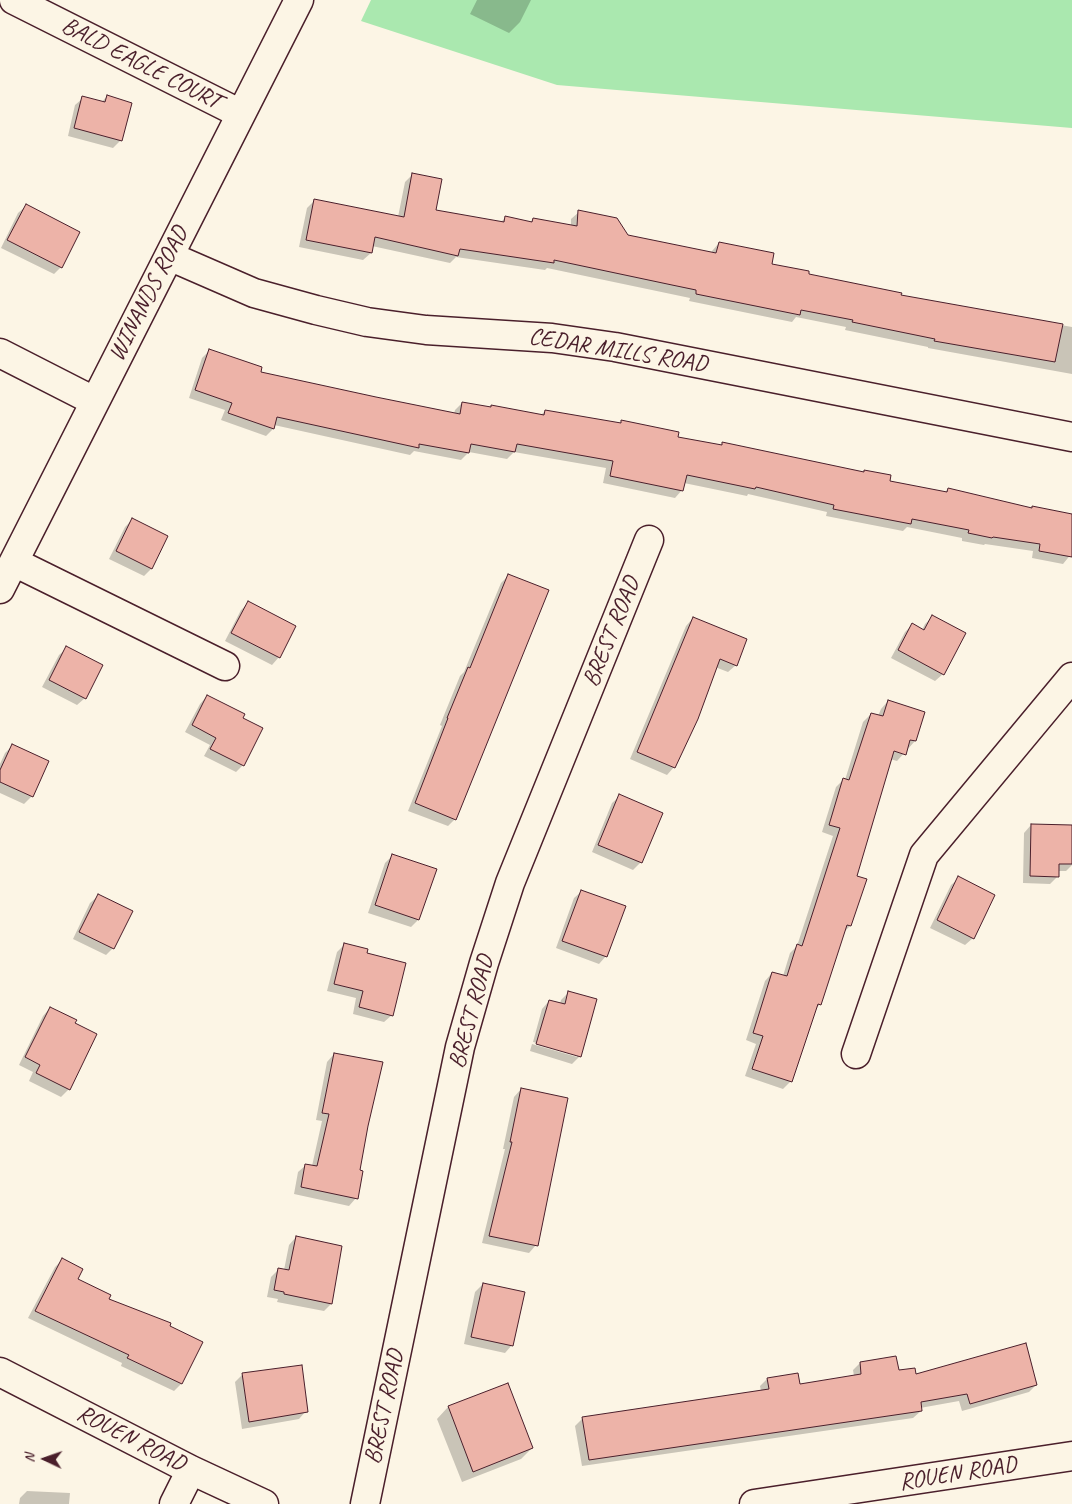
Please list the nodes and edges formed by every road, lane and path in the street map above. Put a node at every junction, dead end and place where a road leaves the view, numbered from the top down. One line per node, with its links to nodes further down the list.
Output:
1 (14, 0): 3 (street, BALD EAGLE COURT)
2 (299, 0): 3 (street, WINANDS ROAD)
3 (241, 114): 4 (street, WINANDS ROAD)
4 (169, 256): 6 (street, WINANDS ROAD); 7 (street, CEDAR MILLS ROAD)
5 (0, 353): 6 (street)
6 (94, 401): 9 (street, WINANDS ROAD)
7 (1072, 437)
8 (649, 540): 19 (street, BREST ROAD)
9 (14, 562): 10 (street, WINANDS ROAD); 11 (street)
10 (0, 589)
11 (225, 666)
12 (1072, 677): 13 (street)
13 (856, 1054)
14 (0, 1372): 16 (street, ROUEN ROAD)
15 (1072, 1456): 20 (street, ROUEN ROAD)
16 (191, 1470): 17 (street); 18 (street, ROUEN ROAD)
17 (174, 1504)
18 (264, 1504)
19 (365, 1504)
20 (754, 1504)

